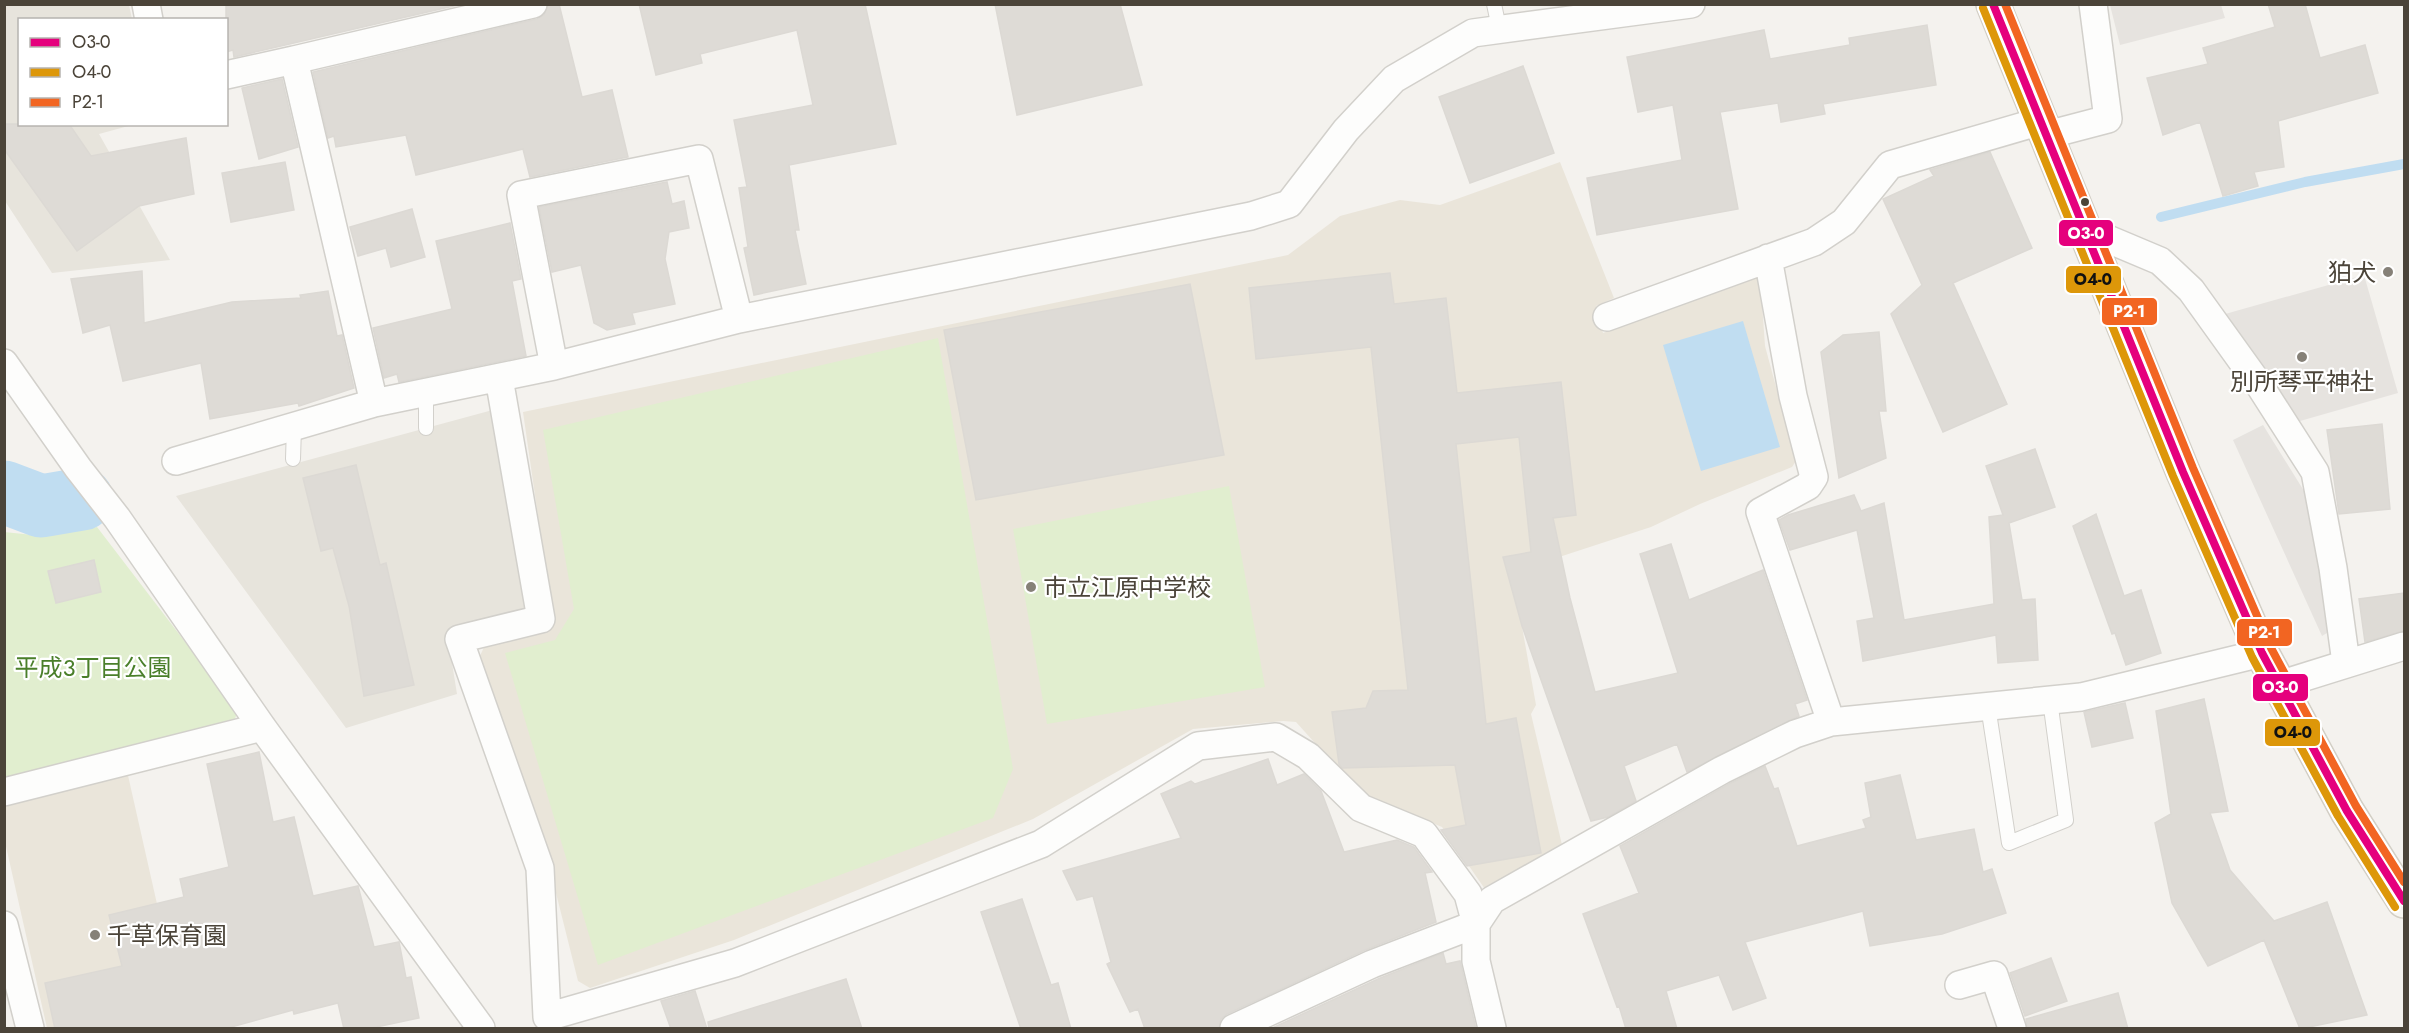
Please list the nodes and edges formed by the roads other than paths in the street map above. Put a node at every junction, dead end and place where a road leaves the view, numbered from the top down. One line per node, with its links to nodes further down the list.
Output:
1 (533, 4): 6 (street)
2 (1691, 4): 5 (street)
3 (1993, 4): 8 (street)
4 (2093, 4): 8 (street)
5 (1496, 16): 12 (street)
6 (294, 60): 7 (street); 17 (street)
7 (228, 75)
8 (2044, 128): 9 (street); 10 (street)
9 (2084, 229): 23 (street); 24 (street)
10 (1768, 258): 11 (street); 28 (street)
11 (1607, 317)
12 (739, 319): 14 (street); 14 (street)
13 (4, 363): 29 (street)
14 (554, 366): 15 (street)
15 (499, 378): 16 (street); 32 (street)
16 (426, 393): 17 (street); 19 (lane)
17 (374, 403): 18 (street)
18 (294, 427): 20 (lane); 21 (street)
19 (426, 428)
20 (293, 459)
21 (177, 461)
22 (2404, 646): 24 (street)
23 (2262, 653): 25 (street); 26 (street)
24 (2346, 663): 25 (street)
25 (2279, 685): 31 (street)
26 (2050, 700): 27 (street); 27 (lane)
27 (1988, 706): 28 (street)
28 (1831, 722): 32 (street)
29 (262, 727): 30 (street); 35 (street)
30 (4, 792)
31 (2404, 901)
32 (1476, 924): 37 (street); 38 (street)
33 (4, 925): 36 (street)
34 (1959, 985): 39 (street)
35 (484, 1028)
36 (30, 1029)
37 (1234, 1029)
38 (1492, 1029)
39 (2012, 1029)

